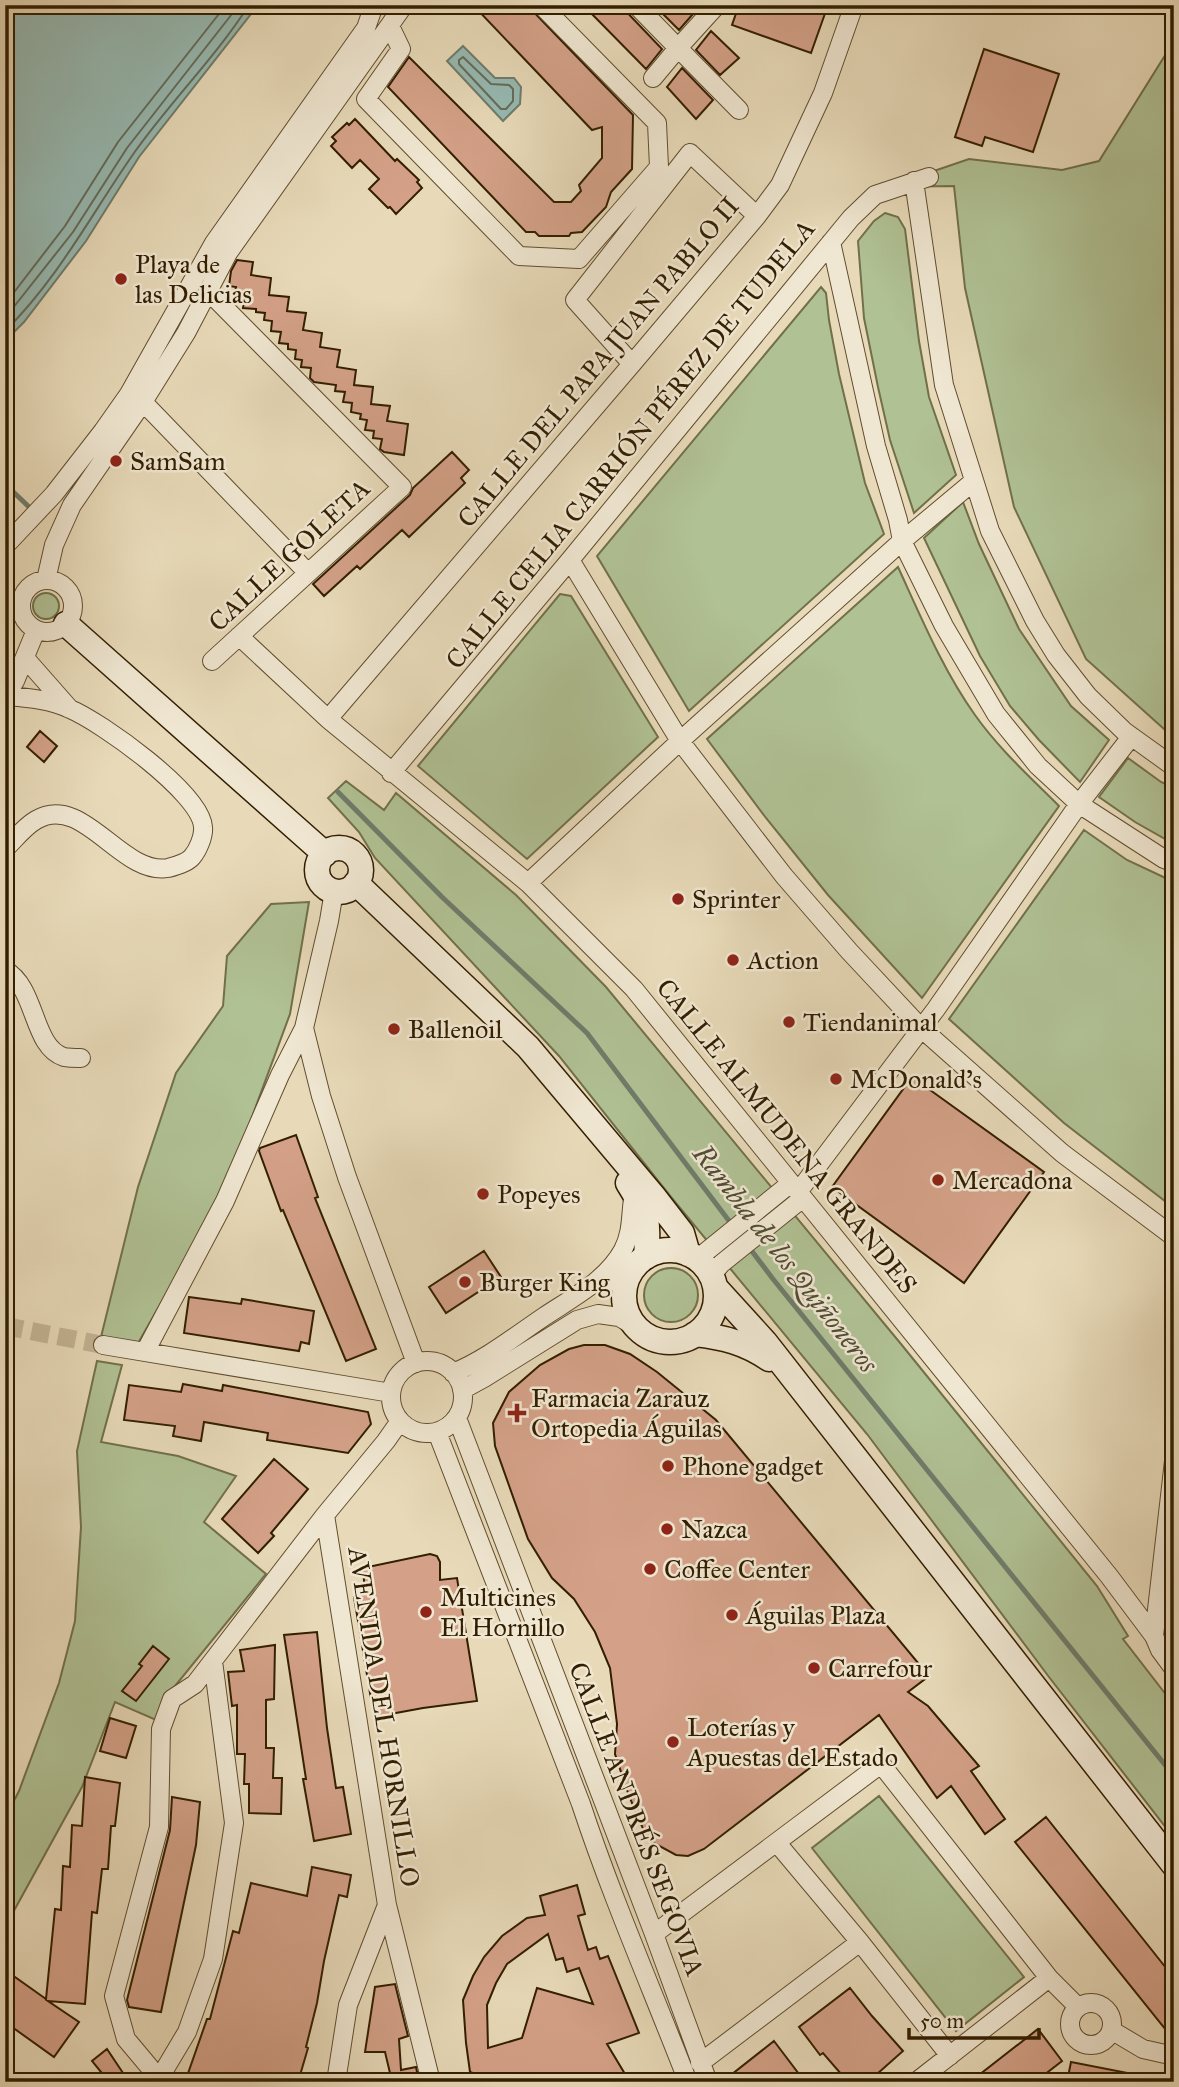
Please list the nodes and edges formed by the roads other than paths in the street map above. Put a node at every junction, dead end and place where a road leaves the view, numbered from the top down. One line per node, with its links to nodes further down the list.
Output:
1 (374, 5): 18 (street)
2 (404, 5): 7 (street)
3 (541, 5): 7 (street)
4 (636, 5): 8 (street)
5 (717, 5): 8 (street)
6 (854, 5): 11 (street, CALLE DEL PAPA JUAN PABLO II)
7 (390, 26): 13 (street)
8 (678, 48): 9 (street); 10 (street)
9 (653, 78)
10 (739, 110)
11 (757, 216): 14 (street, CALLE DEL PAPA JUAN PABLO II); 14 (street)
12 (831, 242): 16 (street, CALLE CELIA CARRIÓN PÉREZ DE TUDELA); 17 (street); 19 (street, CALLE CELIA CARRIÓN PÉREZ DE TUDELA)
13 (208, 291): 15 (street); 20 (street, CALLE GOLETA)
14 (632, 364): 29 (street, CALLE DEL PAPA JUAN PABLO II)
15 (143, 402): 20 (street); 21 (street)
16 (974, 481): 17 (street); 30 (street)
17 (902, 541): 31 (street); 34 (street)
18 (5, 546)
19 (570, 560): 31 (street); 33 (street, CALLE CELIA CARRIÓN PÉREZ DE TUDELA)
20 (309, 573): 24 (street, CALLE GOLETA)
21 (46, 580): 22 (street); 23 (street)
22 (66, 624): 23 (street); 36 (main road)
23 (36, 630): 25 (street)
24 (240, 636): 26 (street, CALLE GOLETA); 29 (street, CALLE ALMUDENA GRANDES)
25 (25, 658): 27 (street); 28 (street)
26 (212, 661)
27 (6, 698): 28 (street)
28 (69, 708): 35 (street)
29 (328, 719): 33 (street, CALLE ALMUDENA GRANDES)
30 (1131, 737): 32 (street); 34 (street)
31 (680, 741): 38 (street); 42 (street)
32 (1174, 767)
33 (391, 773): 38 (street, CALLE ALMUDENA GRANDES)
34 (1079, 804): 37 (street); 42 (street)
35 (5, 849)
36 (325, 854): 39 (main road); 39 (main road)
37 (1174, 863)
38 (528, 883): 45 (street, CALLE ALMUDENA GRANDES)
39 (345, 887): 41 (street); 44 (main road)
40 (5, 970): 43 (street)
41 (304, 1028): 54 (street); 55 (street)
42 (922, 1029): 45 (street); 47 (street)
43 (81, 1058)
44 (589, 1120): 46 (main road); 49 (main road)
45 (797, 1191): 49 (street); 49 (street); 66 (street, CALLE ALMUDENA GRANDES)
46 (634, 1193): 48 (main road); 50 (street)
47 (1174, 1237)
48 (641, 1261): 49 (main road); 50 (street); 51 (main road)
49 (703, 1269): 52 (main road); 56 (main road)
50 (570, 1301): 57 (street)
51 (636, 1327): 52 (main road); 58 (street)
52 (695, 1334): 56 (main road)
53 (103, 1345): 54 (street)
54 (145, 1352): 59 (street)
55 (416, 1363): 57 (street); 59 (street)
56 (786, 1371): 70 (main road)
57 (453, 1373): 58 (street)
58 (462, 1390): 60 (street)
59 (391, 1393): 61 (street)
60 (457, 1418): 62 (street); 72 (street, CALLE ANDRÉS SEGOVIA)
61 (400, 1421): 62 (street); 65 (street, AVENIDA DEL HORNILLO)
62 (437, 1432): 83 (street, CALLE ANDRÉS SEGOVIA)
63 (1174, 1461): 64 (street)
64 (1171, 1503): 66 (street)
65 (325, 1515): 67 (street); 71 (street, AVENIDA DEL HORNILLO)
66 (1162, 1645): 68 (street, CALLE ALMUDENA GRANDES)
67 (213, 1661): 80 (street); 80 (street)
68 (1174, 1669)
69 (777, 1843): 72 (street); 73 (street); 74 (street)
70 (1174, 1865)
71 (387, 1905): 81 (street, AVENIDA DEL HORNILLO); 82 (street)
72 (654, 1934): 79 (street, CALLE ANDRÉS SEGOVIA)
73 (860, 1942): 77 (street); 79 (street)
74 (1049, 1978): 75 (street); 77 (street)
75 (1078, 2007): 76 (street); 76 (street)
76 (1111, 2030): 78 (street)
77 (950, 2056): 85 (street)
78 (1174, 2056)
79 (700, 2063): 84 (street, CALLE ANDRÉS SEGOVIA)
80 (160, 2080)
81 (336, 2082)
82 (431, 2082)
83 (688, 2082)
84 (708, 2082)
85 (916, 2082)

